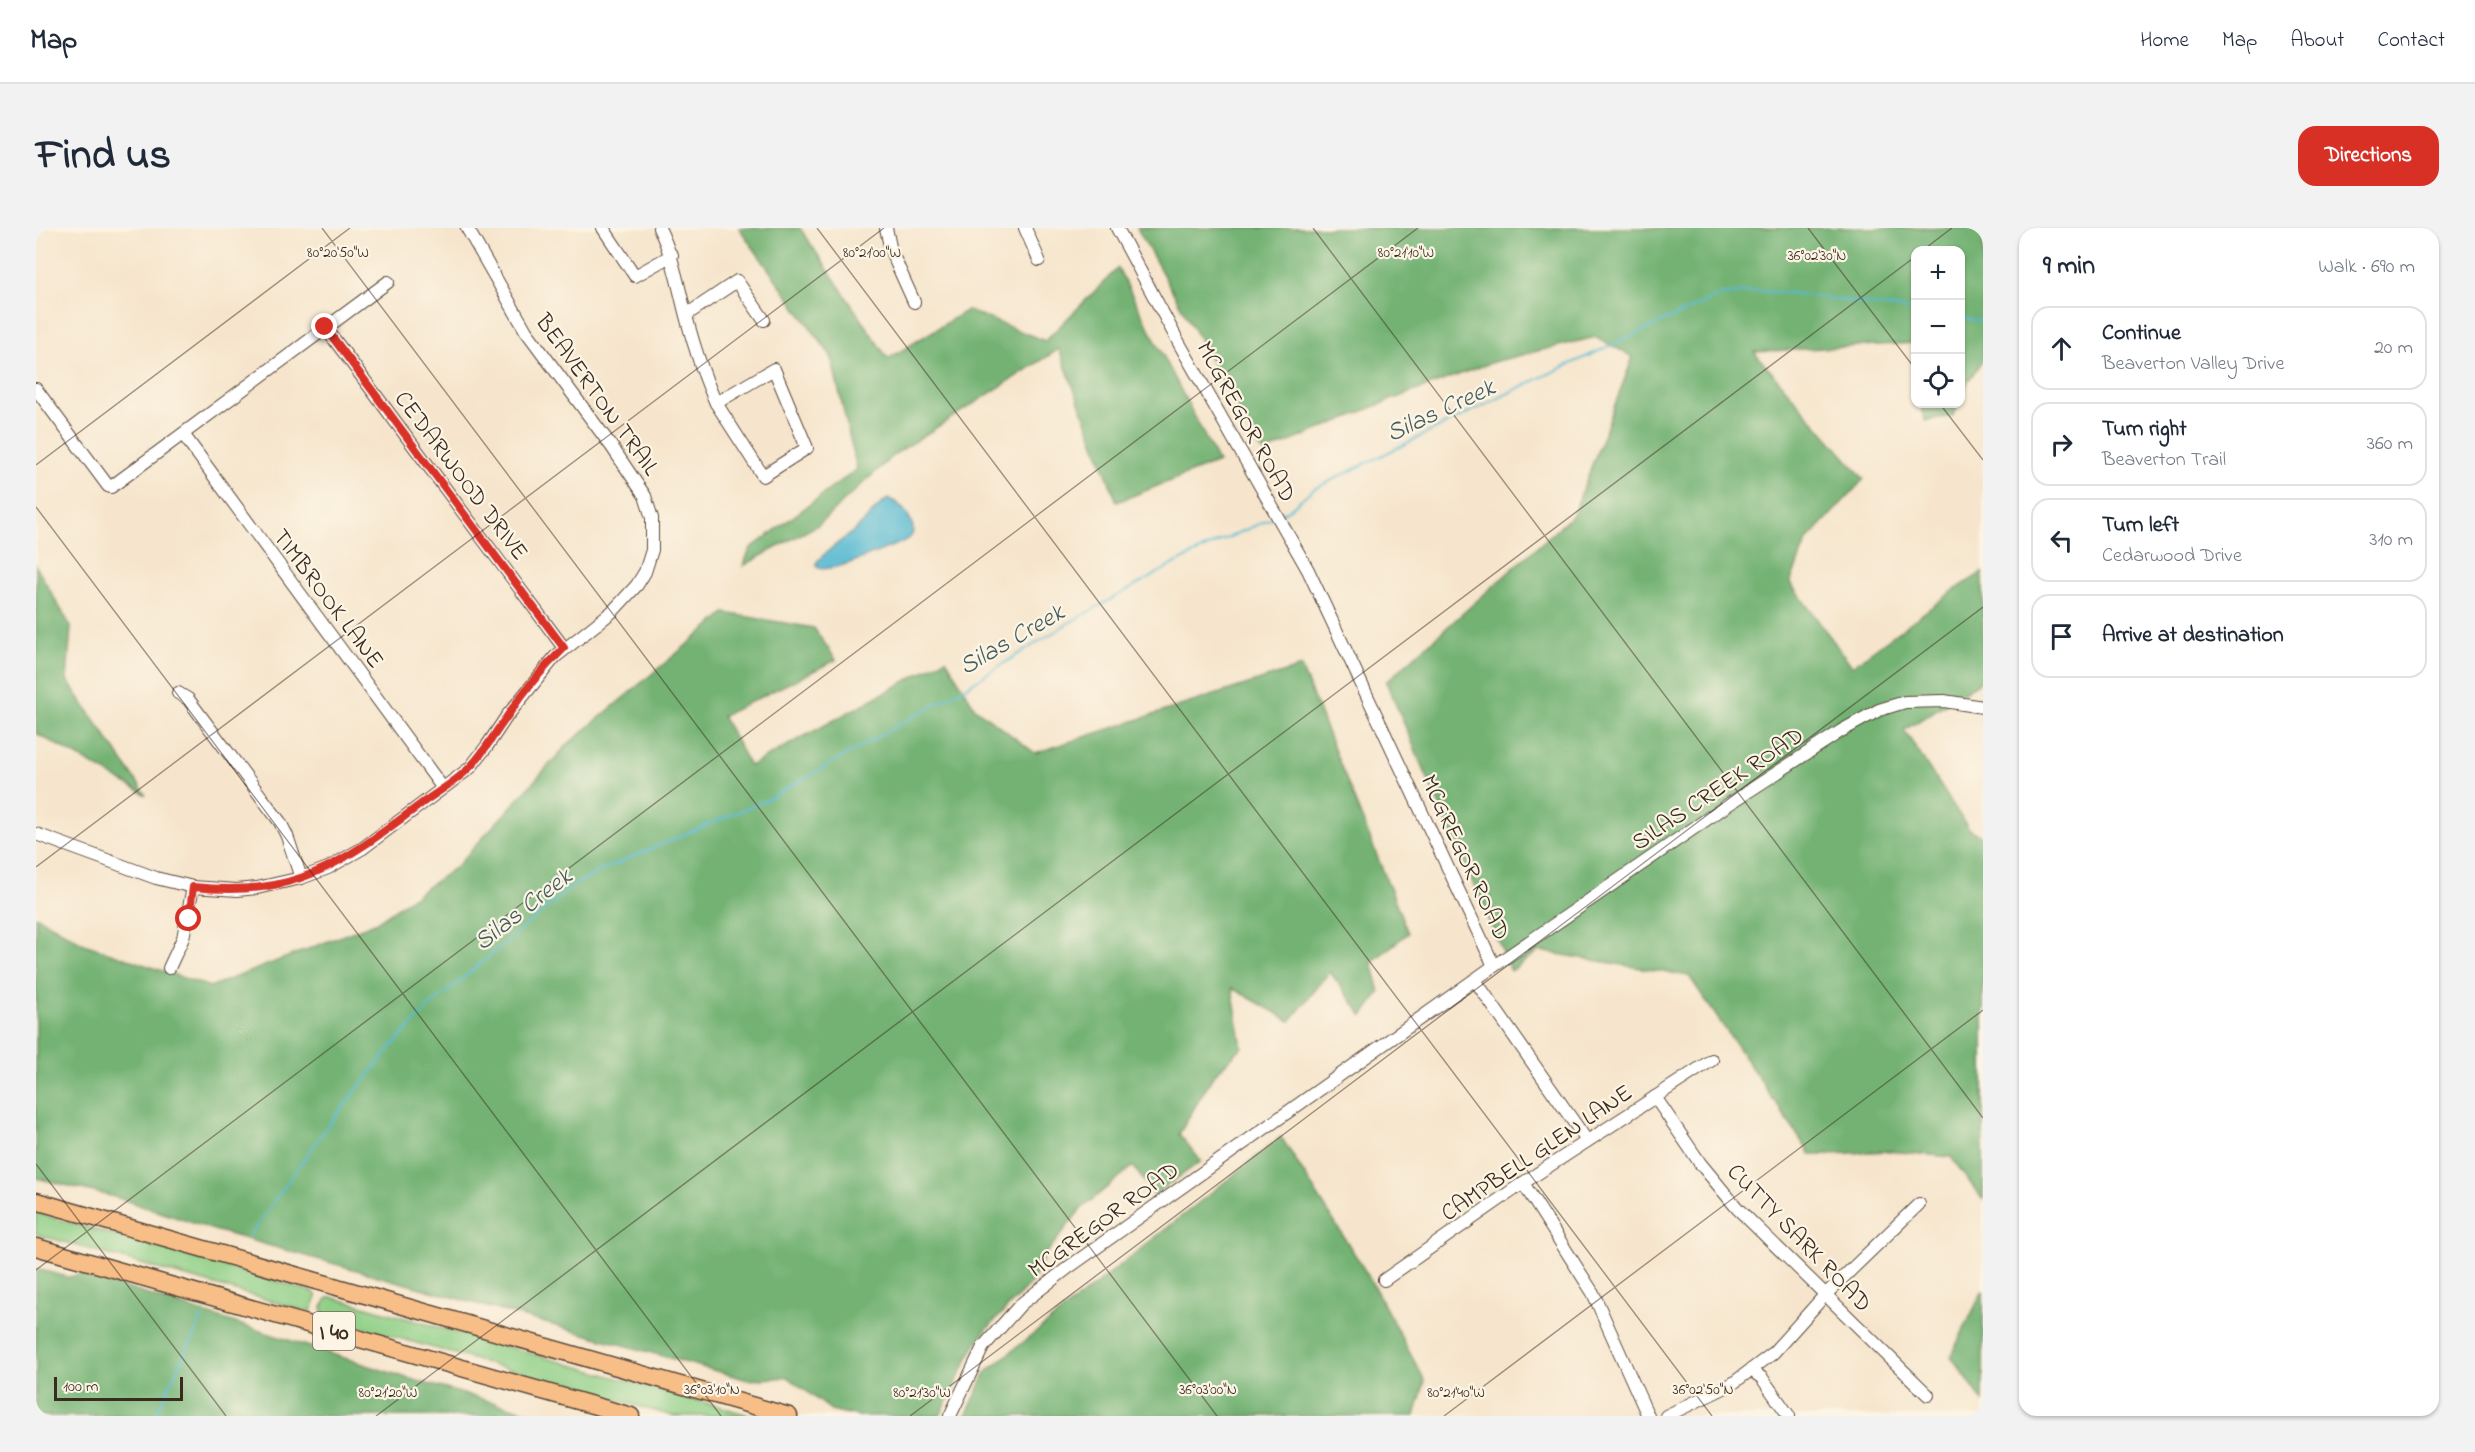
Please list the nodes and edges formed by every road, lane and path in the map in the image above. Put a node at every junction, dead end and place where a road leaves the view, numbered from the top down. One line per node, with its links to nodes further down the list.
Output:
1 (467, 228): 17 (street, BEAVERTON TRAIL)
2 (603, 228): 7 (street)
3 (659, 228): 7 (street)
4 (886, 228): 10 (street)
5 (1025, 228): 8 (street)
6 (1117, 228): 24 (street, MCGREGOR ROAD)
7 (672, 255): 11 (street)
8 (1040, 260)
9 (388, 282): 13 (street)
10 (914, 302)
11 (686, 315): 12 (street); 15 (street)
12 (764, 320)
13 (325, 327): 16 (street); 17 (street, CEDARWOOD DRIVE)
14 (36, 389): 16 (street)
15 (716, 403): 15 (street)
16 (183, 434): 20 (street, TIMBROOK LANE)
17 (564, 648): 20 (street, BEAVERTON TRAIL)
18 (178, 693): 22 (street)
19 (1983, 707): 24 (street, SILAS CREEK ROAD)
20 (442, 788): 22 (street, BEAVERTON TRAIL)
21 (36, 834): 23 (street, BEAVERTON TRAIL)
22 (301, 878): 23 (street, BEAVERTON TRAIL)
23 (193, 887): 25 (street)
24 (1494, 966): 26 (street, MCGREGOR ROAD)
25 (170, 968)
26 (1475, 980): 29 (street); 40 (street, MCGREGOR ROAD)
27 (1712, 1060): 28 (street, CAMPBELL GLEN LANE)
28 (1655, 1097): 29 (street, CAMPBELL GLEN LANE); 35 (street, CUTTY SARK ROAD)
29 (1587, 1141): 30 (street, CAMPBELL GLEN LANE)
30 (1523, 1183): 34 (street, CAMPBELL GLEN LANE); 41 (street)
31 (36, 1201): 39 (highway, I 40)
32 (1919, 1204): 35 (street)
33 (36, 1246): 38 (highway, I 40)
34 (1384, 1280)
35 (1825, 1295): 36 (street); 37 (street, CUTTY SARK ROAD)
36 (1751, 1370): 42 (street); 43 (street)
37 (1928, 1395)
38 (631, 1416)
39 (789, 1416)
40 (950, 1416)
41 (1648, 1416)
42 (1666, 1416)
43 (1789, 1416)

